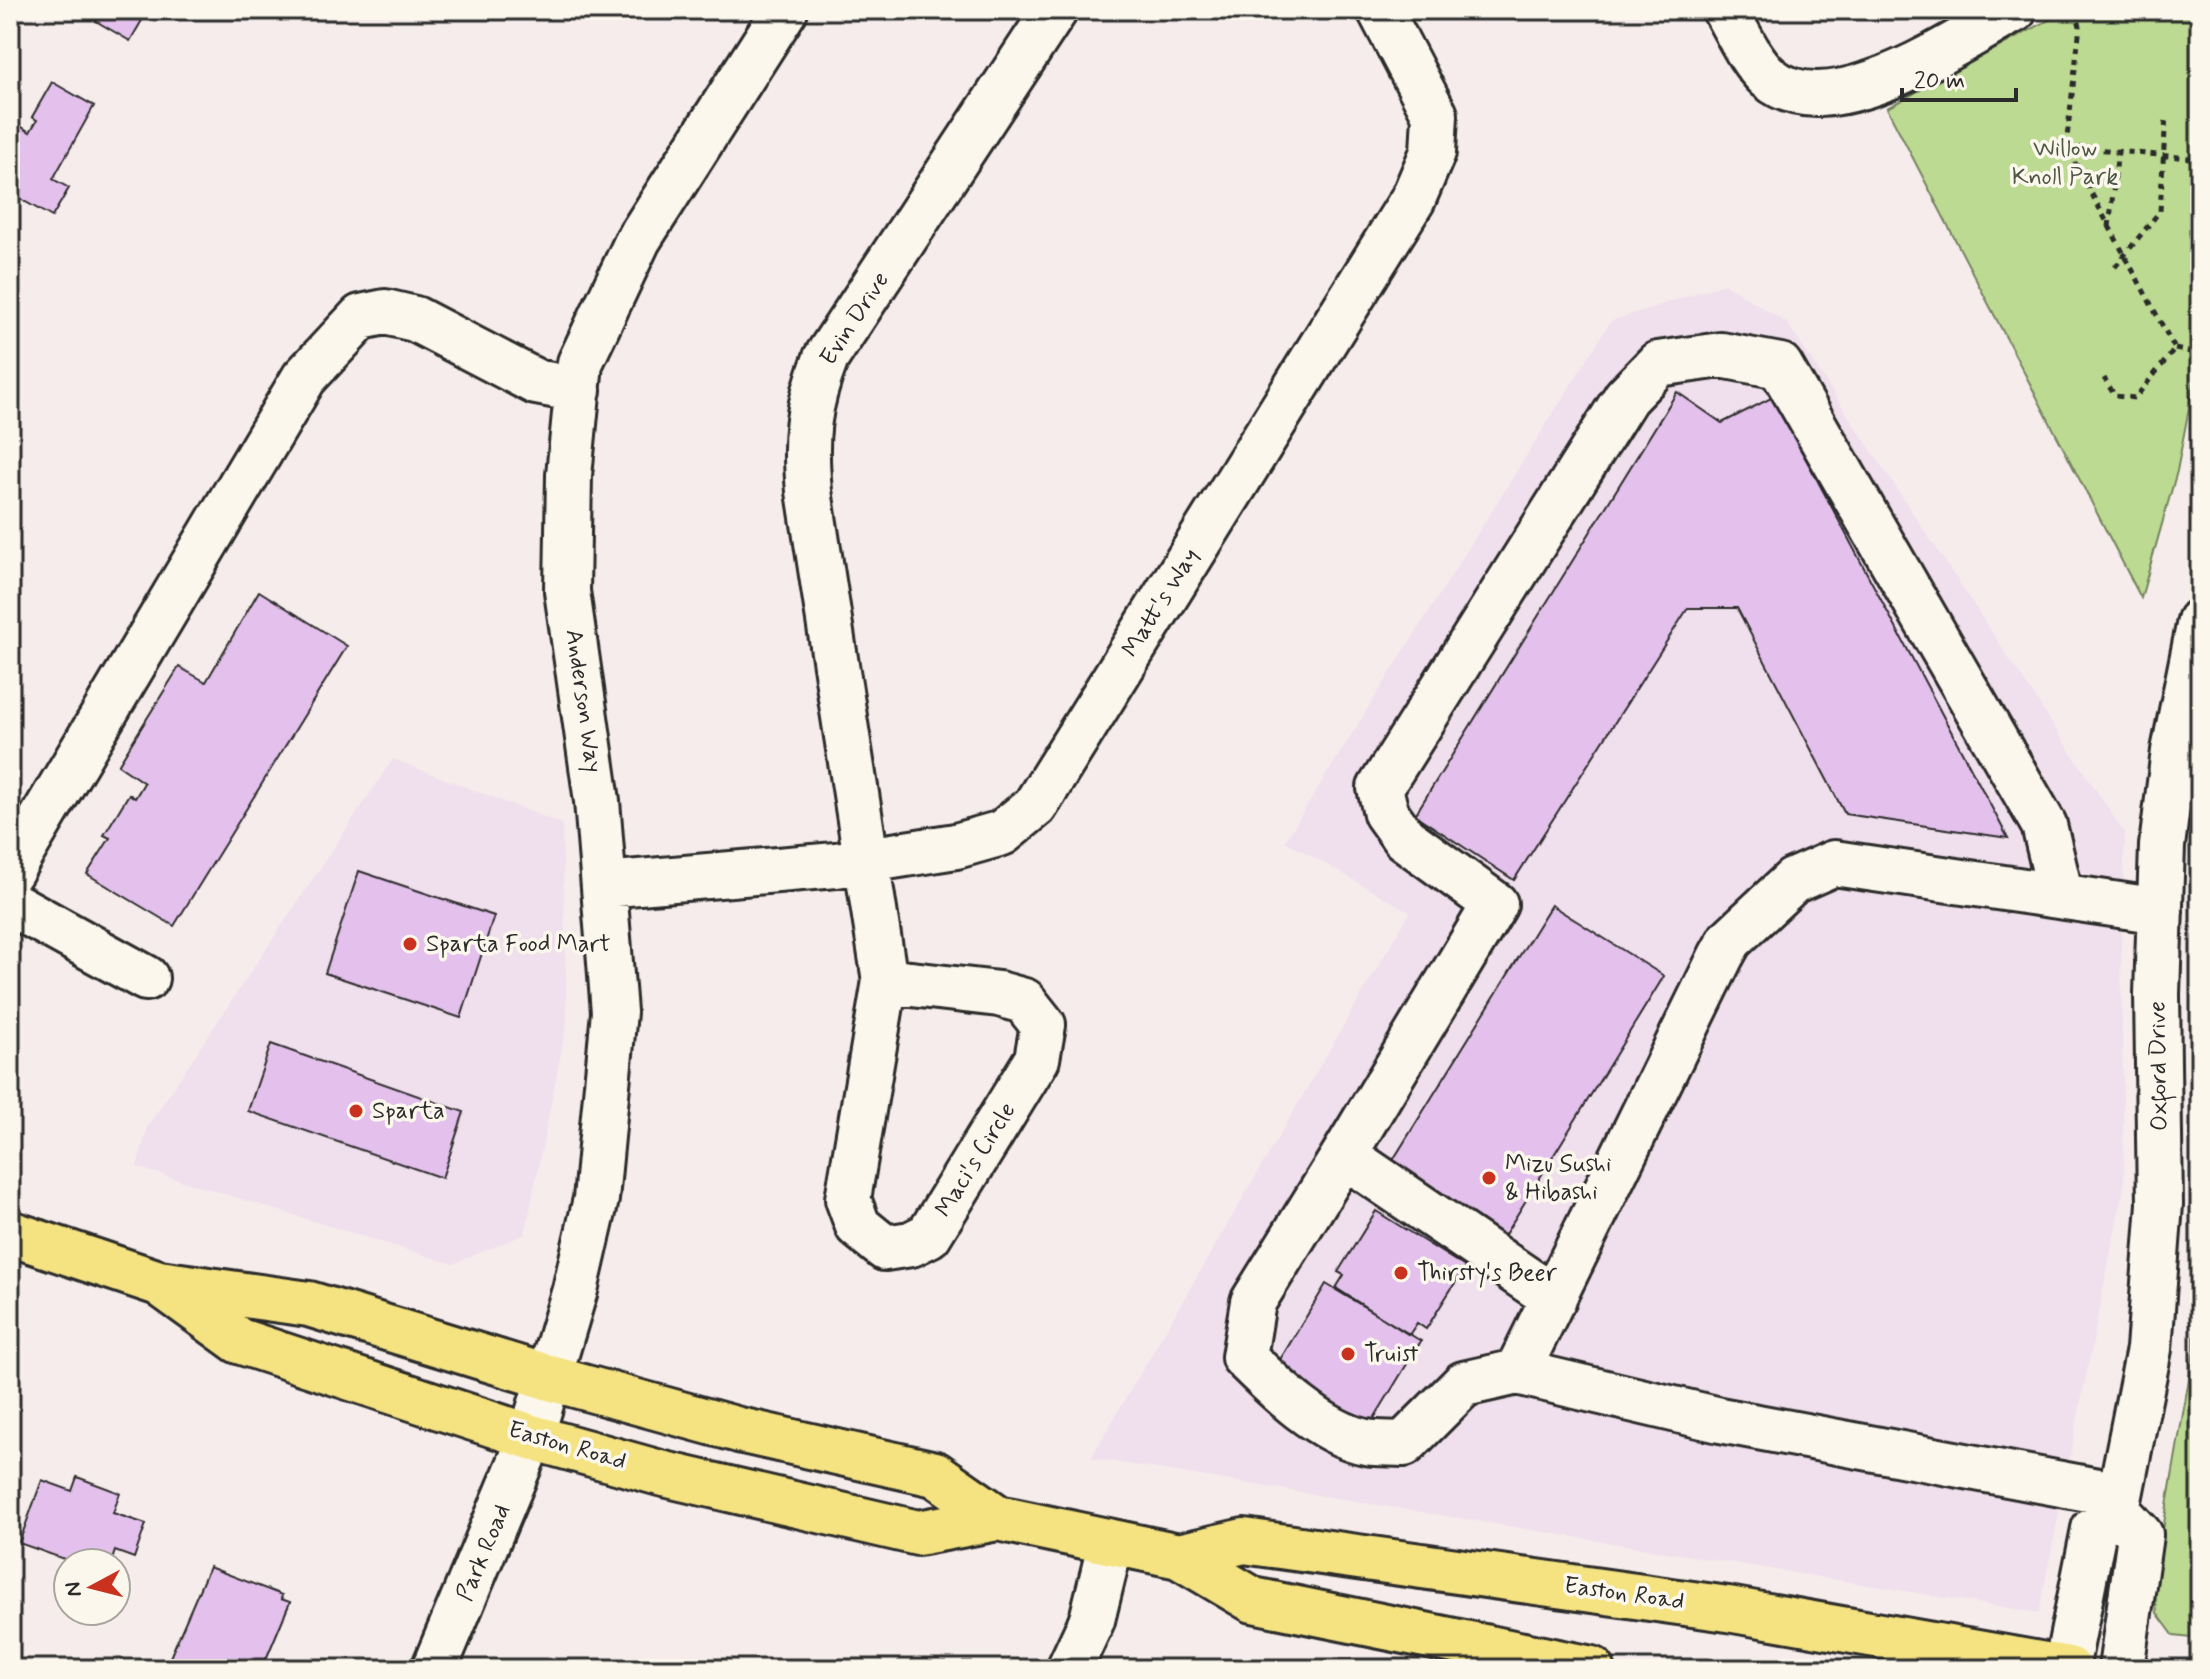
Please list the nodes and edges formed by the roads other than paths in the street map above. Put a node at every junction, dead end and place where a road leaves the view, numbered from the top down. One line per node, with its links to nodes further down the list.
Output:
1 (785, 10): 6 (street, Anderson Way)
2 (1055, 10): 9 (street, Evin Drive)
3 (1380, 10): 9 (street, Matt's Way)
4 (1725, 10): 5 (street)
5 (2014, 10)
6 (578, 390): 10 (street); 11 (street, Anderson Way)
7 (2200, 621): 8 (street, Oxford Drive)
8 (2190, 718): 14 (street, Oxford Drive)
9 (865, 862): 11 (street, Matt's Way); 16 (street, Maci's Circle)
10 (10, 872)
11 (604, 885): 22 (street, Anderson Way)
12 (2061, 896): 14 (street); 17 (street); 20 (street)
13 (10, 903): 15 (street)
14 (2160, 911): 24 (street, Oxford Drive)
15 (146, 978)
16 (885, 981): 16 (street, Maci's Circle)
17 (1344, 1155): 20 (street); 21 (street)
18 (10, 1233): 19 (highway, Easton Road)
19 (159, 1283): 22 (highway, Easton Road); 23 (highway, Easton Road)
20 (1554, 1298): 21 (street)
21 (1517, 1372): 24 (street)
22 (550, 1378): 23 (street, Anderson Way); 25 (highway, Easton Road)
23 (531, 1437): 25 (highway, Easton Road); 28 (street, Park Road)
24 (2118, 1502): 31 (street, Oxford Drive); 32 (street)
25 (998, 1518): 26 (highway, Easton Road)
26 (1111, 1542): 27 (highway, Easton Road); 29 (street)
27 (1179, 1556): 30 (highway, Easton Road); 31 (highway, Easton Road)
28 (434, 1669)
29 (1069, 1669)
30 (1592, 1669)
31 (2067, 1669)
32 (2121, 1669)

